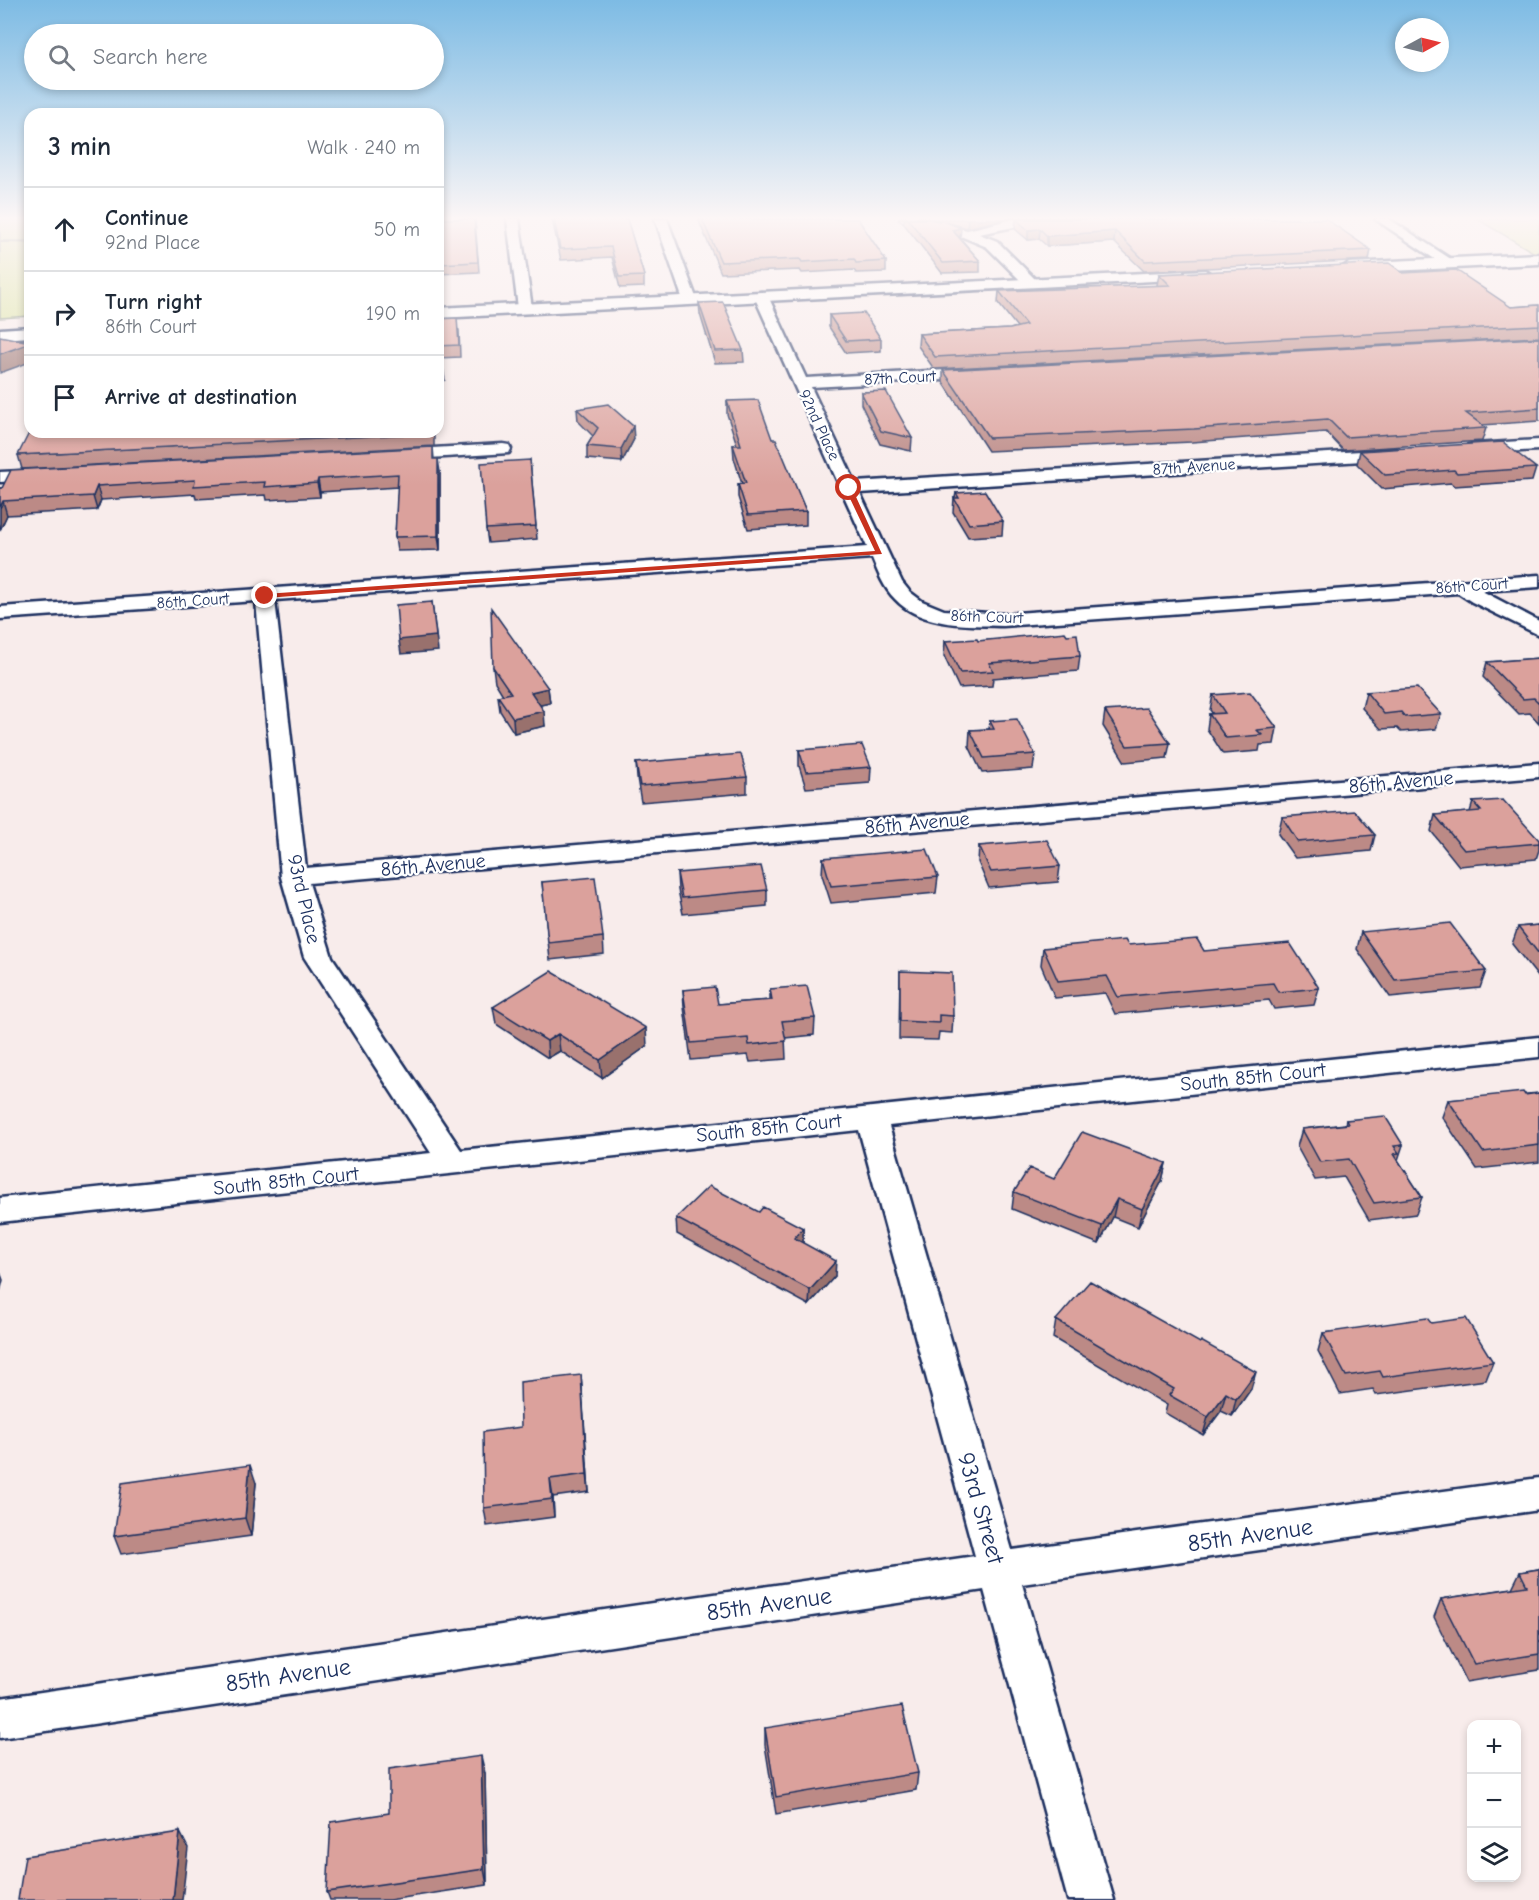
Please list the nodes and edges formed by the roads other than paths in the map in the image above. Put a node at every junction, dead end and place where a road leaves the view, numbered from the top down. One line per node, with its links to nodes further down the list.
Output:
1 (525, 308): 2 (street); 4 (street)
2 (532, 308)
3 (766, 308): 8 (street, 92nd Place)
4 (444, 313)
5 (24, 332): 6 (street)
6 (0, 334)
7 (1002, 372): 8 (street, 87th Court)
8 (800, 383): 16 (street, 92nd Place)
9 (1539, 445): 11 (street)
10 (503, 449): 13 (street)
11 (1456, 450)
12 (1408, 453): 16 (street, 87th Avenue)
13 (375, 456)
14 (58, 474): 15 (street)
15 (0, 477)
16 (849, 488): 17 (street, 92nd Place)
17 (879, 552): 19 (street, 86th Court); 20 (street, 86th Court)
18 (1539, 581): 19 (street, 86th Court)
19 (1463, 587): 22 (street)
20 (265, 596): 21 (street, 86th Court); 24 (street, 93rd Place)
21 (0, 613)
22 (1539, 629)
23 (1539, 770): 24 (street, 86th Avenue)
24 (294, 877): 27 (street, 93rd Place)
25 (1539, 1047): 26 (street, South 85th Court)
26 (871, 1117): 27 (street, South 85th Court); 30 (street, 93rd Street)
27 (453, 1163): 28 (street, South 85th Court)
28 (0, 1210)
29 (1539, 1494): 30 (street, 85th Avenue)
30 (999, 1570): 31 (street, 85th Avenue); 32 (street, 93rd Street)
31 (0, 1718)
32 (1091, 1900)

